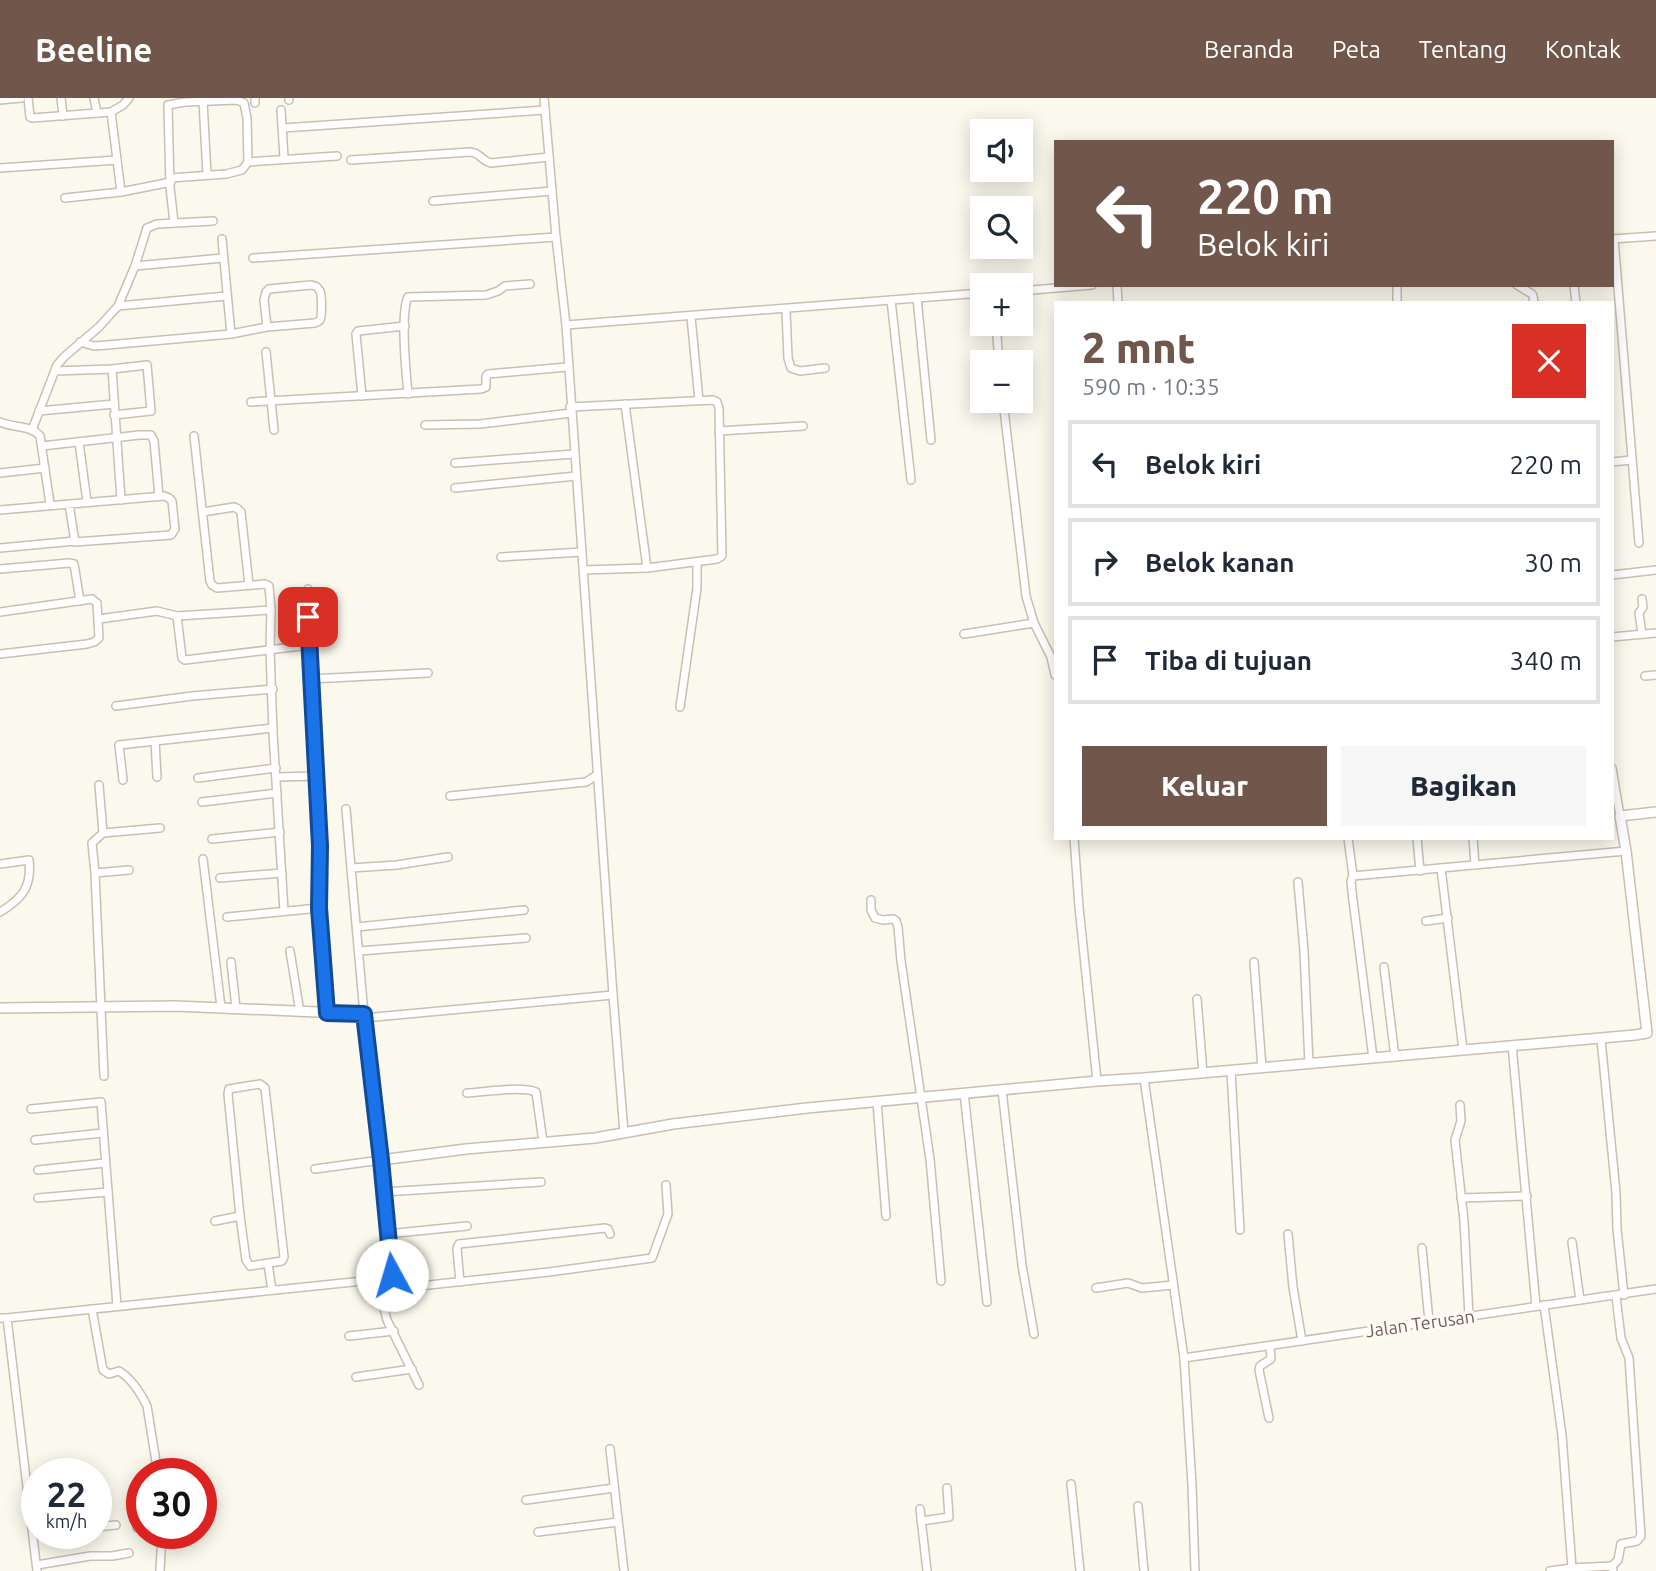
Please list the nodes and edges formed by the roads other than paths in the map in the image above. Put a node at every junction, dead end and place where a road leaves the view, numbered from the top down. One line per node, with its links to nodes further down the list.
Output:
1 (21, 98): 7 (street)
2 (28, 98): 13 (street)
3 (61, 98): 13 (street)
4 (94, 98): 12 (street)
5 (130, 98): 11 (street)
6 (544, 98): 10 (street)
7 (0, 100)
8 (203, 101): 20 (street); 22 (street); 23 (street)
9 (281, 110): 14 (street)
10 (545, 110): 14 (street); 16 (street)
11 (111, 112): 12 (street); 18 (street)
12 (97, 113): 13 (street)
13 (63, 116)
14 (283, 128): 17 (street)
15 (337, 156): 17 (street)
16 (549, 156): 19 (street); 24 (street)
17 (284, 158): 20 (street)
18 (117, 160): 21 (street); 25 (street)
19 (351, 160)
20 (248, 162): 22 (street)
21 (0, 168)
22 (206, 175): 23 (street)
23 (171, 180): 25 (street); 29 (street)
24 (552, 191): 27 (street); 31 (street)
25 (121, 192): 26 (street)
26 (65, 198)
27 (433, 201)
28 (213, 221): 29 (street)
29 (174, 223): 37 (street)
30 (1656, 236): 33 (street)
31 (556, 237): 36 (street); 50 (street)
32 (222, 239): 35 (street)
33 (1614, 239)
34 (1614, 251): 83 (street)
35 (223, 258): 37 (street); 43 (street)
36 (253, 258)
37 (135, 266): 47 (street)
38 (530, 284): 51 (street)
39 (1068, 287): 41 (street)
40 (1520, 287): 46 (street)
41 (1033, 290)
42 (970, 294): 44 (street)
43 (228, 296): 47 (street); 53 (street)
44 (917, 298): 45 (street); 79 (street)
45 (891, 300): 48 (street); 89 (street)
46 (1534, 301)
47 (118, 306): 54 (street)
48 (786, 310): 49 (street); 57 (street)
49 (691, 317): 50 (street); 62 (street)
50 (566, 325): 56 (street)
51 (405, 326): 60 (street); 61 (street)
52 (267, 327): 52 (street); 53 (street)
53 (232, 334): 54 (street)
54 (80, 342): 59 (street)
55 (266, 352): 63 (street)
56 (567, 367): 60 (street); 67 (street)
57 (825, 368)
58 (112, 369): 59 (street); 65 (street); 70 (street)
59 (55, 371): 68 (street)
60 (408, 394): 61 (street)
61 (362, 396): 63 (street)
62 (699, 400): 66 (street); 76 (street)
63 (271, 401): 64 (street); 75 (street)
64 (251, 402)
65 (114, 404): 68 (street); 70 (street)
66 (625, 404): 67 (street); 104 (street)
67 (570, 410): 72 (street); 82 (street)
68 (39, 411): 74 (street)
69 (1004, 413): 117 (street)
70 (114, 415): 78 (street)
71 (0, 422): 74 (street)
72 (425, 425)
73 (803, 426): 76 (street)
74 (32, 430): 81 (street)
75 (274, 430)
76 (719, 431): 103 (street)
77 (194, 436): 97 (street)
78 (116, 438): 80 (street); 91 (street); 92 (street)
79 (931, 440)
80 (79, 442): 81 (street); 93 (street)
81 (42, 446): 86 (street)
82 (574, 453): 85 (street); 88 (street)
83 (1632, 460): 84 (street); 99 (street)
84 (1614, 462)
85 (455, 463)
86 (45, 468): 87 (street); 95 (street)
87 (0, 473)
88 (576, 476): 90 (street); 101 (street)
89 (911, 480)
90 (455, 488)
91 (159, 496): 92 (street); 98 (street)
92 (121, 500): 93 (street)
93 (87, 502): 94 (street)
94 (69, 503): 95 (street); 98 (street)
95 (50, 504): 96 (street)
96 (0, 510)
97 (202, 512): 109 (street); 109 (street)
98 (75, 541): 100 (street)
99 (1639, 544)
100 (0, 548)
101 (582, 552): 102 (street); 106 (street)
102 (501, 557)
103 (697, 562): 104 (street); 132 (street)
104 (647, 568): 106 (street)
105 (0, 569): 112 (street)
106 (584, 570): 136 (street)
107 (1656, 570): 108 (street)
108 (1614, 575)
109 (249, 585): 113 (street)
110 (308, 589): 122 (street)
111 (1642, 599): 120 (street)
112 (79, 601): 114 (street); 116 (street)
113 (271, 610): 115 (street); 123 (street)
114 (0, 612)
115 (177, 616): 116 (street); 123 (street)
116 (99, 619): 124 (street)
117 (1034, 623): 119 (street); 125 (street)
118 (1656, 633): 120 (street)
119 (964, 634)
120 (1642, 634): 121 (street)
121 (1614, 636)
122 (309, 645): 123 (street); 129 (street)
123 (271, 650): 130 (street)
124 (0, 654)
125 (1054, 671)
126 (428, 673): 129 (street)
127 (1656, 675): 128 (street)
128 (1645, 676)
129 (311, 679): 137 (street)
130 (273, 689): 131 (street); 133 (street)
131 (116, 706)
132 (680, 707)
133 (273, 728): 134 (street); 135 (street)
134 (155, 741): 138 (street); 141 (street)
135 (276, 768): 139 (street); 140 (street)
136 (597, 775): 145 (street); 187 (street)
137 (317, 776): 139 (street); 173 (street)
138 (157, 777)
139 (276, 777): 144 (street)
140 (198, 778)
141 (123, 780)
142 (1614, 780): 149 (street)
143 (99, 785): 152 (street)
144 (277, 793): 146 (street); 151 (street)
145 (450, 796)
146 (202, 802)
147 (346, 809): 164 (street)
148 (1656, 812): 149 (street)
149 (1620, 816): 158 (street)
150 (160, 828): 152 (street)
151 (279, 832): 153 (street); 168 (street)
152 (103, 833): 167 (street)
153 (212, 839)
154 (1074, 840): 208 (street)
155 (1348, 840): 169 (street)
156 (1417, 840): 166 (street)
157 (1473, 840): 162 (street)
158 (1626, 851): 162 (street); 196 (street)
159 (448, 857): 164 (street)
160 (203, 859): 190 (street)
161 (0, 864): 176 (street)
162 (1475, 865): 163 (street)
163 (1441, 868): 166 (street); 178 (street)
164 (351, 869): 180 (street)
165 (129, 870): 167 (street)
166 (1420, 870): 169 (street)
167 (95, 873): 189 (street)
168 (282, 873): 170 (street); 175 (street)
169 (1353, 876): 201 (street)
170 (220, 878)
171 (1298, 882): 202 (street)
172 (871, 900): 212 (street)
173 (319, 908): 175 (street); 194 (street)
174 (524, 910): 180 (street)
175 (284, 911): 177 (street)
176 (0, 912)
177 (228, 917)
178 (1448, 918): 179 (street); 199 (street)
179 (1426, 921)
180 (357, 927): 183 (street)
181 (526, 938): 183 (street)
182 (290, 951): 193 (street)
183 (359, 951): 195 (street)
184 (231, 962): 192 (street)
185 (1254, 962): 203 (street)
186 (1384, 967): 200 (street)
187 (613, 995): 195 (street); 217 (street)
188 (1197, 999): 205 (street)
189 (101, 1007): 190 (street); 191 (street); 206 (street)
190 (221, 1007): 192 (street)
191 (0, 1008)
192 (236, 1008): 193 (street)
193 (300, 1012): 194 (street)
194 (327, 1013): 195 (street)
195 (364, 1016): 220 (street)
196 (1651, 1033): 197 (street)
197 (1601, 1039): 198 (street); 250 (street)
198 (1512, 1045): 199 (street); 228 (street)
199 (1463, 1050): 200 (street)
200 (1395, 1056): 201 (street)
201 (1373, 1059): 202 (street)
202 (1309, 1064): 203 (street)
203 (1262, 1068): 204 (street)
204 (1231, 1071): 205 (street); 235 (street)
205 (1203, 1073): 207 (street)
206 (104, 1076)
207 (1144, 1078): 208 (street); 246 (street)
208 (1097, 1081): 209 (street)
209 (1002, 1090): 211 (street); 260 (street)
210 (467, 1093): 219 (street)
211 (964, 1093): 212 (street); 252 (street)
212 (922, 1097): 213 (street); 244 (street)
213 (877, 1102): 217 (street); 232 (street)
214 (1460, 1105): 230 (street)
215 (31, 1109): 216 (street)
216 (103, 1133): 218 (street); 221 (street)
217 (624, 1133): 219 (street)
218 (35, 1140)
219 (543, 1142): 220 (street)
220 (381, 1160): 222 (street); 227 (street)
221 (105, 1163): 223 (street); 226 (street)
222 (315, 1169)
223 (38, 1170)
224 (541, 1182): 227 (street)
225 (666, 1185): 245 (street)
226 (108, 1192): 229 (street); 254 (street)
227 (384, 1192): 236 (street)
228 (1527, 1196): 230 (street); 253 (street)
229 (38, 1198)
230 (1461, 1198): 256 (street)
231 (240, 1216): 233 (street); 241 (street); 241 (street)
232 (886, 1216)
233 (215, 1221)
234 (467, 1226): 236 (street)
235 (1240, 1230)
236 (387, 1234): 242 (street)
237 (610, 1234): 245 (street)
238 (1288, 1234): 262 (street)
239 (1572, 1242): 251 (street)
240 (1422, 1248): 258 (street)
241 (268, 1264): 249 (street)
242 (392, 1275): 243 (street); 245 (street)
243 (382, 1279): 249 (street); 259 (street)
244 (941, 1281)
245 (460, 1282)
246 (1173, 1285): 247 (street); 264 (street)
247 (1096, 1287)
248 (1656, 1289): 250 (street, Jalan Terusan)
249 (272, 1290): 254 (street)
250 (1620, 1295): 251 (street, Jalan Terusan); 288 (street)
251 (1580, 1300): 253 (street, Jalan Terusan)
252 (987, 1302)
253 (1540, 1305): 256 (street, Jalan Terusan); 287 (street)
254 (117, 1306): 255 (street)
255 (92, 1309): 257 (street); 271 (street)
256 (1469, 1316): 258 (street, Jalan Terusan)
257 (3, 1318): 270 (street)
258 (1429, 1321): 262 (street, Jalan Terusan)
259 (394, 1331): 261 (street); 265 (street)
260 (1034, 1334)
261 (349, 1336)
262 (1302, 1341): 263 (street, Jalan Terusan)
263 (1270, 1346): 264 (street, Jalan Terusan); 268 (street)
264 (1184, 1358): 294 (street)
265 (412, 1369): 266 (street); 267 (street)
266 (356, 1377)
267 (419, 1385)
268 (1269, 1418)
269 (610, 1449): 273 (street)
270 (22, 1458)
271 (155, 1458)
272 (1071, 1484): 292 (street)
273 (614, 1488): 275 (street); 279 (street)
274 (947, 1488): 278 (street)
275 (526, 1500)
276 (1138, 1506): 293 (street)
277 (920, 1509): 278 (street)
278 (921, 1521): 291 (street)
279 (618, 1522): 282 (street); 290 (street)
280 (112, 1525): 281 (street)
281 (116, 1525)
282 (538, 1532)
283 (35, 1549): 286 (street)
284 (161, 1549): 289 (street)
285 (129, 1553): 286 (street)
286 (37, 1568)
287 (1572, 1568): 288 (street); 295 (street)
288 (1613, 1568)
289 (160, 1571)
290 (624, 1571)
291 (927, 1571)
292 (1080, 1571)
293 (1144, 1571)
294 (1195, 1571)
295 (1550, 1571)

